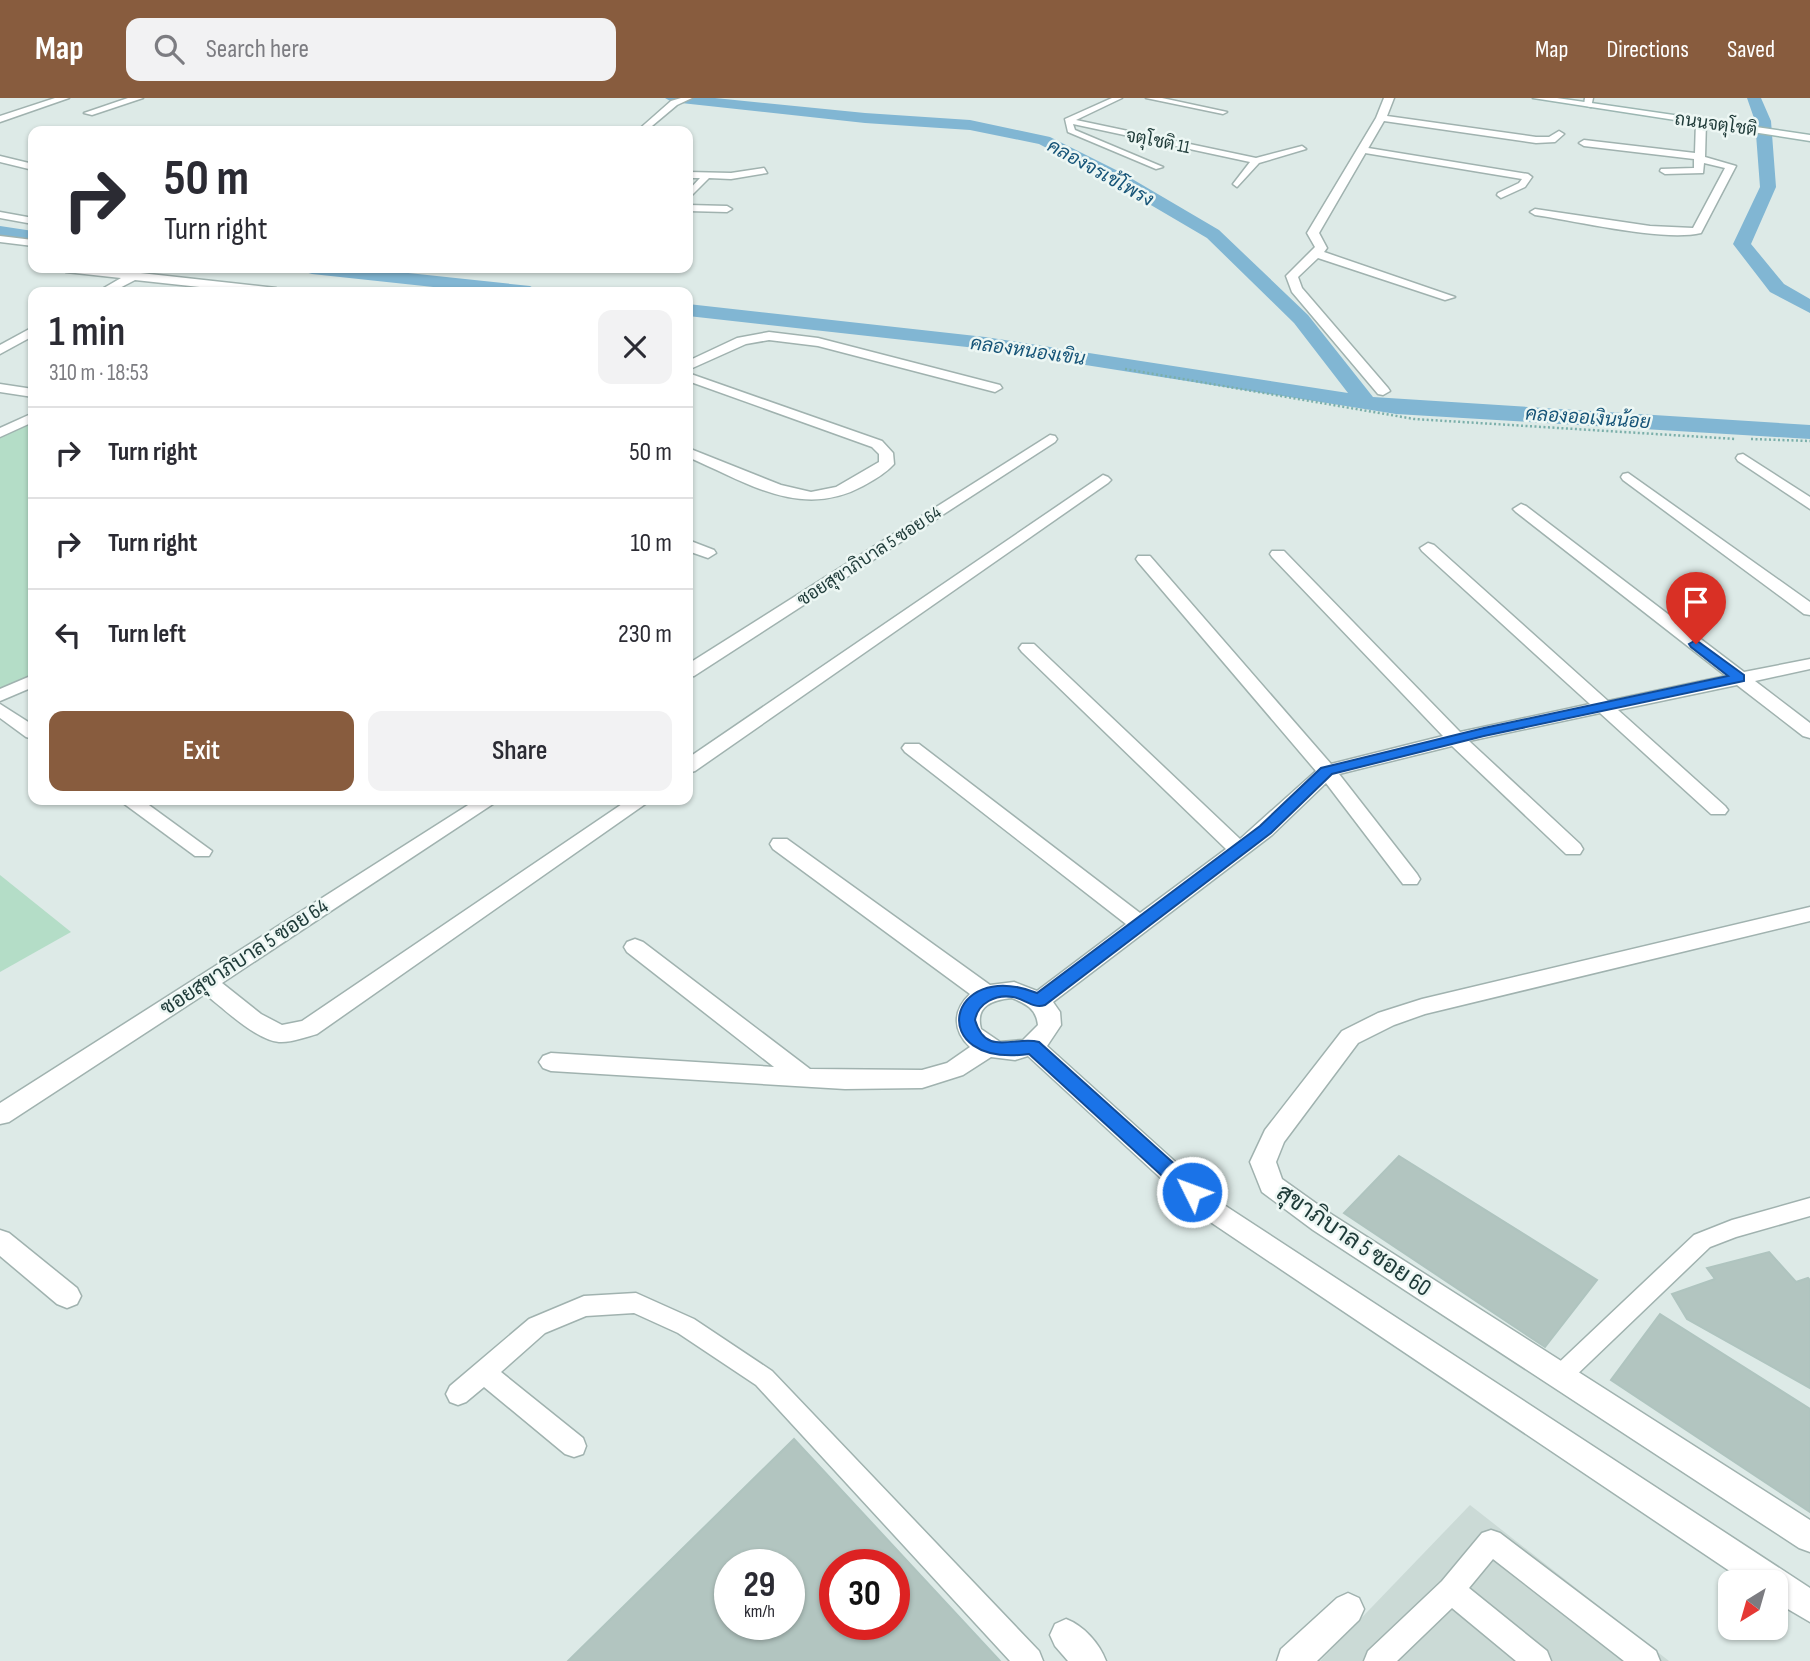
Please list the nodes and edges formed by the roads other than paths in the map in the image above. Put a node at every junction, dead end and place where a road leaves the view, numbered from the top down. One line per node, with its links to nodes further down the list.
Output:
1 (64, 98): 11 (street)
2 (138, 98): 10 (street)
3 (688, 98): 15 (lane)
4 (1118, 98): 13 (lane, จตุโชติ 11)
5 (1150, 98): 9 (lane)
6 (1389, 98): 12 (street)
7 (1538, 98): 8 (street, ถนนจตุโชติ)
8 (1588, 102): 14 (street, ถนนจตุโชติ)
9 (1223, 112)
10 (89, 113)
11 (2, 117)
12 (1381, 118): 16 (street); 22 (street)
13 (1068, 121): 25 (lane, จตุโชติ 11); 27 (lane)
14 (1702, 121): 17 (street, ถนนจตุโชติ); 20 (street)
15 (647, 126)
16 (1559, 134)
17 (1810, 138)
18 (1688, 142): 20 (street)
19 (1584, 143): 23 (street)
20 (1702, 144): 23 (street)
21 (1302, 149): 25 (lane, จตุโชติ 11)
22 (1362, 149): 34 (lane); 42 (street)
23 (1700, 158): 29 (street); 37 (street)
24 (0, 159): 26 (street)
25 (1256, 161): 32 (lane)
26 (28, 166)
27 (1159, 167)
28 (764, 171): 31 (lane)
29 (1665, 171)
30 (693, 175): 31 (lane)
31 (707, 176): 33 (lane)
32 (1237, 184)
33 (693, 191)
34 (1501, 195)
35 (693, 208): 36 (lane)
36 (727, 209)
37 (1535, 212)
38 (0, 215): 39 (street)
39 (28, 220)
40 (0, 239): 41 (street)
41 (28, 242)
42 (1315, 254): 47 (street); 54 (street)
43 (108, 273): 44 (street)
44 (133, 276): 45 (street); 46 (street)
45 (112, 287)
46 (196, 287)
47 (1449, 297)
48 (28, 334): 49 (street)
49 (0, 350)
50 (693, 361): 53 (street)
51 (693, 379): 61 (street)
52 (0, 388): 55 (street)
53 (995, 388)
54 (1383, 391)
55 (28, 392)
56 (28, 419): 58 (street)
57 (0, 420): 58 (street)
58 (18, 424): 59 (street)
59 (0, 433)
60 (1050, 439): 75 (street, ซอยสุขาภิบาล 5 ซอย 64)
61 (693, 454)
62 (1743, 458): 65 (street)
63 (1628, 477): 72 (street)
64 (1103, 480): 85 (street)
65 (1810, 505)
66 (1521, 509): 76 (street)
67 (693, 547): 69 (street)
68 (1428, 548): 79 (street)
69 (708, 553)
70 (1278, 554): 83 (street)
71 (1144, 559): 86 (street)
72 (1810, 610)
73 (1028, 648): 93 (street)
74 (1810, 664): 76 (street)
75 (693, 669)
76 (1739, 678): 79 (street); 82 (street)
77 (28, 682): 78 (street)
78 (0, 696)
79 (1601, 708): 83 (street); 90 (street)
80 (0, 710): 81 (street)
81 (28, 730)
82 (1810, 732)
83 (1456, 739): 86 (street); 92 (street)
84 (912, 748): 97 (street)
85 (693, 764)
86 (1326, 771): 93 (street); 95 (street)
87 (136, 805): 94 (street)
88 (481, 805): 99 (street, ซอยสุขาภิบาล 5 ซอย 64)
89 (634, 805): 99 (street)
90 (1718, 810)
91 (780, 844): 100 (street)
92 (1573, 849)
93 (1239, 850): 97 (street)
94 (202, 852)
95 (1410, 879)
96 (1810, 914): 111 (street, สุขาภิบาล 5 ซอย 60)
97 (1141, 925): 101 (street)
98 (635, 947): 105 (street)
99 (206, 982): 106 (street, ซอยสุขาภิบาล 5 ซอย 64)
100 (986, 994): 101 (street); 102 (street)
101 (1039, 1001): 103 (street)
102 (989, 1047): 103 (street); 105 (street)
103 (1032, 1047): 115 (street)
104 (551, 1062): 105 (street)
105 (804, 1077)
106 (0, 1115)
107 (1810, 1207): 111 (lane)
108 (0, 1241): 109 (street)
109 (67, 1296)
110 (482, 1371): 112 (lane); 113 (lane); 121 (lane)
111 (1559, 1377): 114 (street, สุขาภิบาล 5 ซอย 60)
112 (458, 1394)
113 (574, 1447)
114 (1810, 1537)
115 (1755, 1570)
116 (1451, 1590): 124 (lane); 125 (lane); 126 (lane)
117 (1788, 1592): 118 (street)
118 (1810, 1606)
119 (1348, 1609): 123 (street)
120 (1066, 1635): 122 (street)
121 (1029, 1661)
122 (1090, 1661)
123 (1293, 1661)
124 (1378, 1661)
125 (1537, 1661)
126 (1646, 1661)

